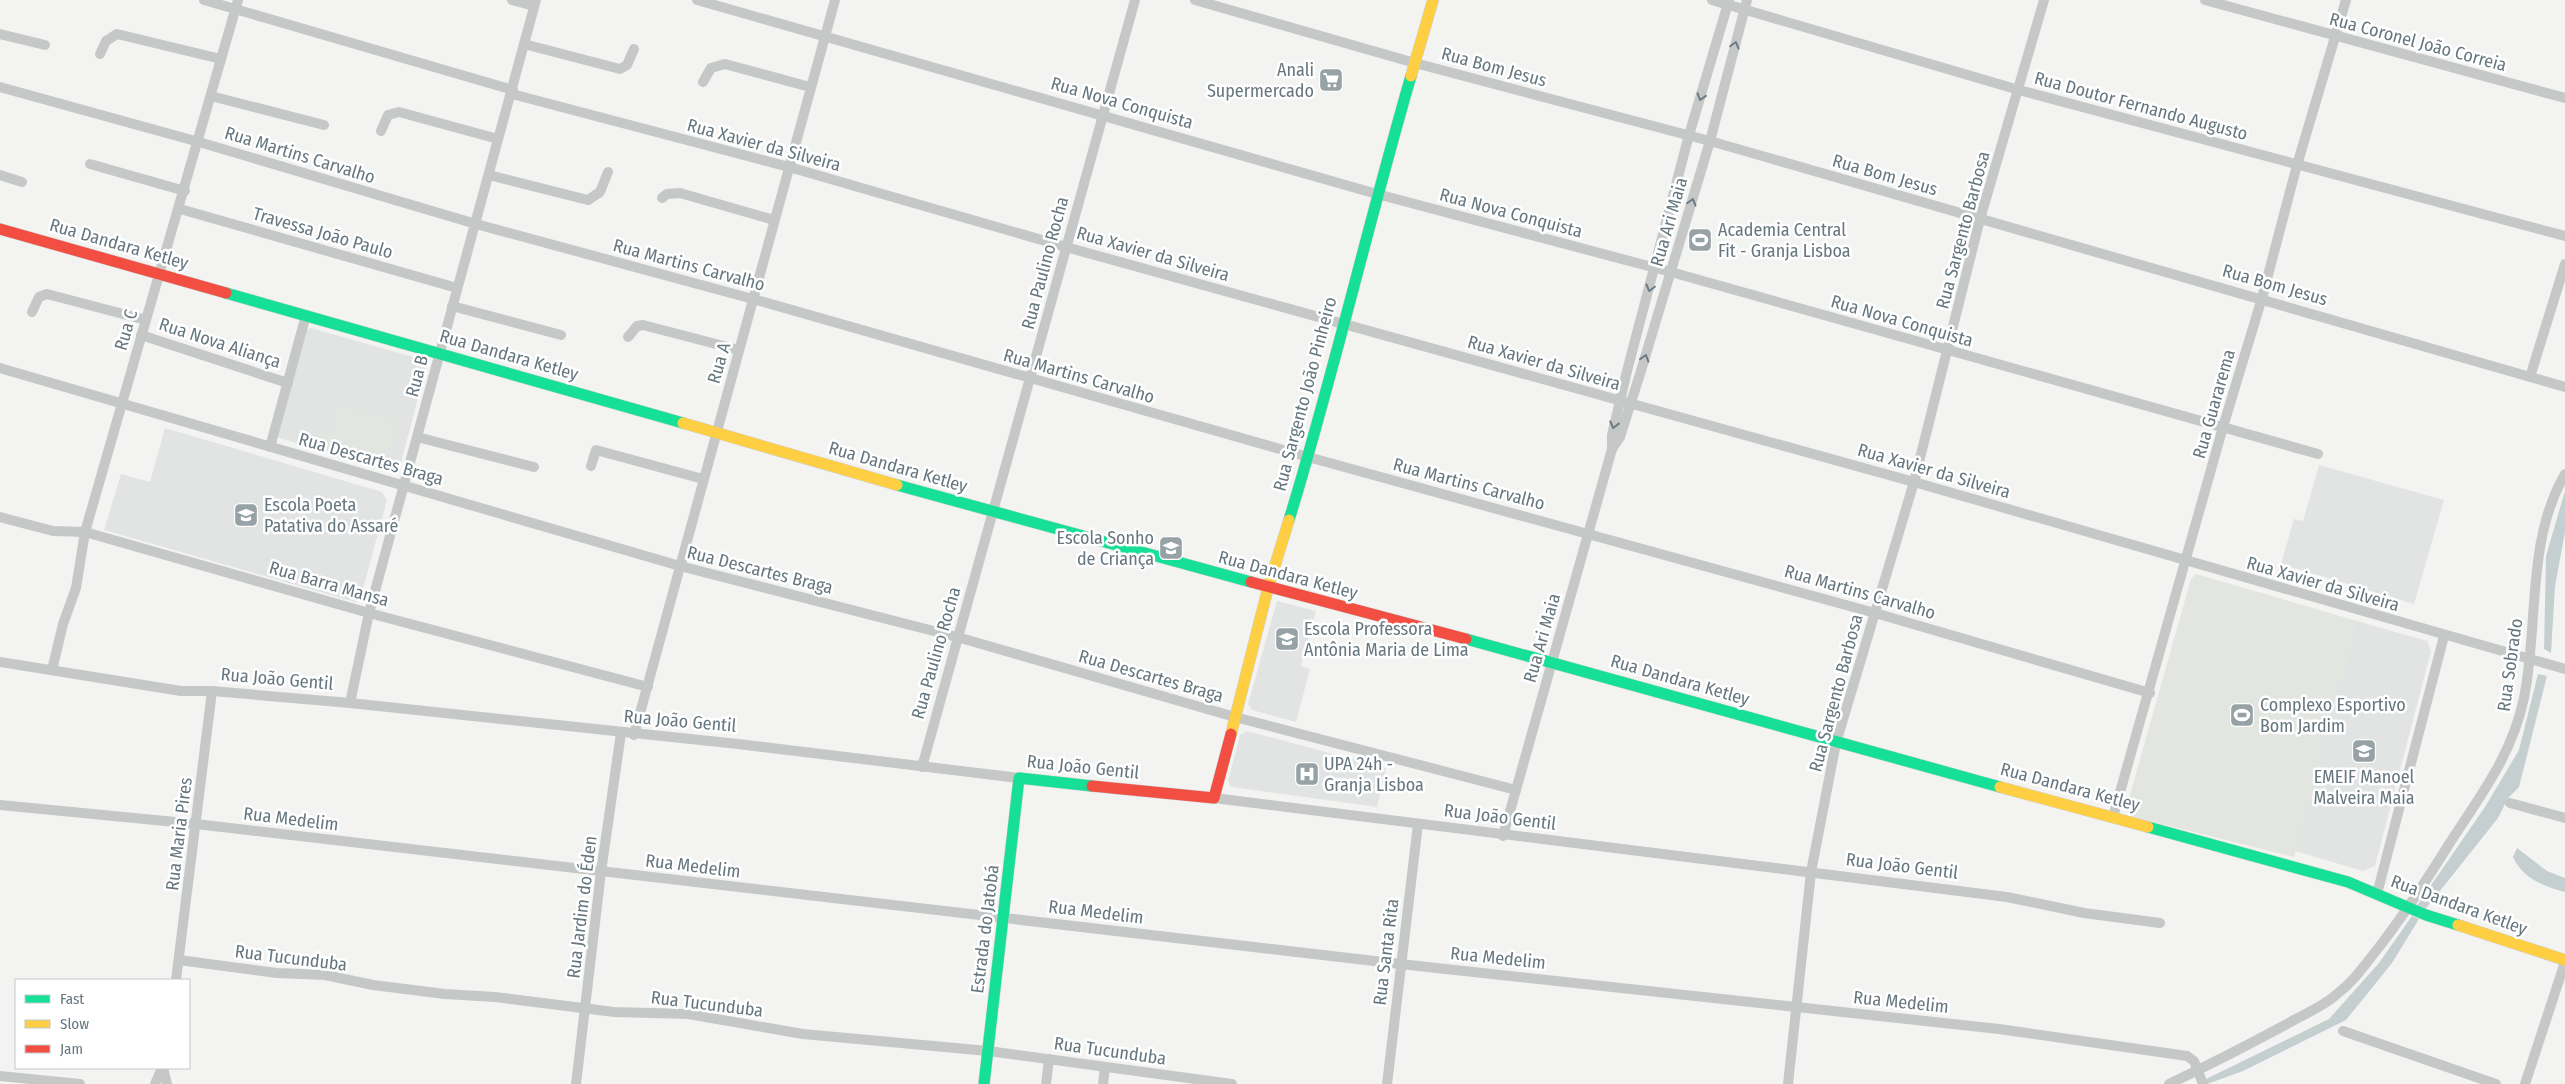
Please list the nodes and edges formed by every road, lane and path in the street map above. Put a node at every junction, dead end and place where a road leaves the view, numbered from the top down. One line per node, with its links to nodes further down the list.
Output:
1 (204, 0): 15 (street, Rua Xavier da Silveira)
2 (512, 0): 13 (street)
3 (697, 0): 17 (street, Rua Nova Conquista)
4 (835, 0): 17 (street, Rua A)
5 (1135, 0): 32 (street, Rua Paulino Rocha)
6 (1195, 0): 24 (street, Rua Bom Jesus)
7 (1433, 0): 24 (street, Rua Sargento João Pinheiro)
8 (1712, 0): 12 (street, Rua Doutor Fernando Augusto)
9 (2044, 0): 28 (street, Rua Sargento Barbosa)
10 (2205, 0): 18 (street, Rua Coronel João Correia)
11 (2346, 0): 18 (street, Rua Guararema)
12 (1729, 2): 14 (street, Rua Doutor Fernando Augusto); 35 (street, Rua Ari Maia, one-way to 35)
13 (535, 3): 19 (street, Rua B)
14 (1746, 4): 28 (street, Rua Doutor Fernando Augusto); 37 (street, Rua Ari Maia, one-way to 14)
15 (237, 5): 23 (street, Rua C); 29 (street, Rua Xavier da Silveira)
16 (0, 34): 20 (street)
17 (824, 36): 27 (street, Rua A); 32 (street, Rua Nova Conquista)
18 (2336, 37): 31 (street, Rua Coronel João Correia); 40 (street, Rua Guararema)
19 (524, 44): 21 (street); 29 (street, Rua B)
20 (45, 45)
21 (634, 49)
22 (100, 54): 23 (street)
23 (221, 59): 30 (street, Rua C)
24 (1415, 63): 35 (street, Rua Bom Jesus); 47 (street, Rua Sargento João Pinheiro)
25 (703, 82): 27 (street)
26 (0, 87): 38 (street, Rua Martins Carvalho)
27 (810, 87): 41 (street, Rua A)
28 (2019, 90): 40 (street, Rua Doutor Fernando Augusto); 50 (street, Rua Sargento Barbosa)
29 (512, 92): 36 (street, Rua B); 41 (street, Rua Xavier da Silveira)
30 (211, 96): 33 (street); 38 (street, Rua C)
31 (2565, 98)
32 (1103, 115): 47 (street, Rua Nova Conquista); 55 (street, Rua Paulino Rocha)
33 (324, 125)
34 (382, 131): 36 (street)
35 (1689, 136): 37 (street, Rua Bom Jesus); 57 (street, Rua Ari Maia)
36 (498, 139): 44 (street, Rua B)
37 (1710, 141): 50 (street, Rua Bom Jesus); 58 (street, Rua Ari Maia, one-way to 37)
38 (199, 142): 46 (street, Rua C); 52 (street, Rua Martins Carvalho)
39 (90, 164): 46 (street)
40 (2297, 165): 54 (street, Rua Doutor Fernando Augusto); 61 (street, Rua Guararema)
41 (789, 167): 51 (street, Rua A); 55 (street, Rua Xavier da Silveira)
42 (608, 172): 44 (street)
43 (0, 175): 45 (street)
44 (489, 175): 52 (street, Rua B)
45 (22, 182)
46 (185, 191): 49 (street, Rua C)
47 (1377, 194): 57 (street, Rua Nova Conquista); 67 (street, Rua Sargento João Pinheiro)
48 (662, 198): 51 (street)
49 (180, 209): 59 (street, Rua C); 60 (street, Travessa João Paulo)
50 (1980, 219): 61 (street, Rua Bom Jesus); 72 (street, Rua Sargento Barbosa)
51 (774, 220): 62 (street, Rua A)
52 (476, 224): 60 (street, Rua B); 62 (street, Rua Martins Carvalho)
53 (0, 229): 59 (street, Rua Dandara Ketley)
54 (2565, 236)
55 (1066, 247): 67 (street, Rua Xavier da Silveira); 76 (street, Rua Paulino Rocha)
56 (2565, 264): 75 (street)
57 (1655, 268): 58 (street, Rua Nova Conquista); 79 (street, Rua Ari Maia, one-way to 79)
58 (1671, 272): 72 (street, Rua Nova Conquista); 79 (street, Rua Ari Maia, one-way to 58)
59 (159, 273): 65 (street, Rua Dandara Ketley); 66 (street, Rua C)
60 (457, 288): 63 (street, Rua B)
61 (2262, 298): 75 (street, Rua Bom Jesus); 81 (street, Rua Guararema)
62 (753, 299): 71 (street, Rua A); 76 (street, Rua Martins Carvalho)
63 (452, 306): 69 (street); 73 (street, Rua B)
64 (32, 312): 66 (street)
65 (306, 315): 73 (street, Rua Dandara Ketley); 77 (street)
66 (146, 320): 68 (street, Rua C)
67 (1343, 324): 79 (street, Rua Xavier da Silveira); 86 (street, Rua Sargento João Pinheiro)
68 (141, 335): 77 (street, Rua Nova Aliança); 80 (street, Rua C)
69 (561, 335)
70 (628, 337): 71 (street)
71 (740, 350): 82 (street, Rua A)
72 (1948, 350): 81 (street, Rua Nova Conquista); 91 (street, Rua Sargento Barbosa)
73 (439, 354): 82 (street, Rua Dandara Ketley); 83 (street, Rua B)
74 (0, 368): 80 (street, Rua Descartes Braga)
75 (2530, 377): 78 (street, Rua Bom Jesus)
76 (1030, 379): 86 (street, Rua Martins Carvalho); 93 (street, Rua Paulino Rocha)
77 (288, 383): 84 (street)
78 (2565, 387)
79 (1625, 402): 91 (street, Rua Xavier da Silveira); 96 (street, Rua Ari Maia)
80 (122, 403): 84 (street, Rua Descartes Braga); 95 (street, Rua C)
81 (2223, 427): 85 (street, Rua Nova Conquista); 97 (street, Rua Guararema)
82 (716, 432): 90 (street, Rua A); 93 (street, Rua Dandara Ketley)
83 (417, 437): 88 (street); 92 (street, Rua B)
84 (270, 447): 92 (street, Rua Descartes Braga)
85 (2318, 454)
86 (1308, 457): 96 (street, Rua Martins Carvalho); 99 (street, Rua Sargento João Pinheiro)
87 (591, 466): 90 (street)
88 (534, 467)
89 (2565, 474): 104 (street, Rua Sobrado)
90 (703, 479): 98 (street, Rua A)
91 (1914, 482): 97 (street, Rua Xavier da Silveira); 101 (street, Rua Sargento Barbosa)
92 (404, 486): 98 (street, Rua Descartes Braga); 100 (street, Rua B)
93 (993, 513): 99 (street, Rua Dandara Ketley); 103 (street, Rua Paulino Rocha)
94 (0, 517): 95 (street, Rua Barra Mansa)
95 (85, 532): 100 (street, Rua Barra Mansa); 108 (street, Rua C)
96 (1589, 534): 101 (street, Rua Martins Carvalho); 106 (street, Rua Ari Maia)
97 (2186, 561): 102 (street, Rua Xavier da Silveira); 111 (street, Rua Guararema)
98 (680, 566): 103 (street, Rua Descartes Braga); 109 (street, Rua A)
99 (1268, 588): 106 (street, Rua Dandara Ketley); 113 (street, Rua Sargento João Pinheiro)
100 (369, 613): 109 (street, Rua Barra Mansa); 112 (street, Rua B)
101 (1876, 613): 111 (street, Rua Martins Carvalho); 116 (street, Rua Sargento Barbosa)
102 (2444, 636): 104 (street, Rua Xavier da Silveira); 130 (street)
103 (957, 637): 113 (street, Rua Descartes Braga); 117 (street, Rua Paulino Rocha)
104 (2530, 657): 107 (street, Rua Xavier da Silveira); 131 (street, Rua Sobrado)
105 (0, 662): 108 (street, Rua João Gentil)
106 (1552, 662): 116 (street, Rua Dandara Ketley); 119 (street, Rua Ari Maia)
107 (2565, 669)
108 (52, 670): 110 (street, Rua João Gentil)
109 (648, 687): 115 (street, Rua A)
110 (212, 690): 112 (street, Rua João Gentil); 125 (street, Rua Maria Pires)
111 (2150, 693): 123 (street, Rua Guararema)
112 (350, 704): 114 (street, Rua João Gentil)
113 (1235, 717): 119 (street, Rua Descartes Braga); 120 (street, Rua Sargento João Pinheiro)
114 (621, 733): 115 (street, Rua João Gentil); 128 (street, Rua Jardim do Éden)
115 (634, 734): 117 (street, Rua João Gentil)
116 (1836, 743): 123 (street, Rua Dandara Ketley); 129 (street, Rua Sargento Barbosa)
117 (922, 767): 118 (street, Rua João Gentil)
118 (1019, 778): 120 (street, Rua João Gentil); 132 (street, Estrada do Jatobá)
119 (1516, 790): 127 (street, Rua Ari Maia)
120 (1214, 798): 126 (street, Rua João Gentil)
121 (2510, 803): 124 (street)
122 (0, 805): 125 (street, Rua Medelim)
123 (2114, 817): 130 (street, Rua Dandara Ketley)
124 (2565, 818)
125 (196, 824): 128 (street, Rua Medelim); 134 (street, Rua Maria Pires)
126 (1418, 824): 127 (street, Rua João Gentil); 136 (street, Rua Santa Rita)
127 (1503, 836): 129 (street, Rua João Gentil)
128 (601, 872): 132 (street, Rua Medelim); 139 (street, Rua Jardim do Éden)
129 (1811, 872): 133 (street, Rua João Gentil); 138 (street, Rua Sargento Barbosa)
130 (2377, 894): 131 (street, Rua Dandara Ketley)
131 (2409, 908): 135 (street, Rua Dandara Ketley); 146 (street, Rua Sobrado)
132 (1004, 918): 136 (street, Rua Medelim); 141 (street, Estrada do Jatobá)
133 (2160, 922)
134 (179, 960): 137 (street, Rua Maria Pires); 139 (street, Rua Tucunduba)
135 (2565, 961): 162 (street)
136 (1400, 964): 138 (street, Rua Medelim); 157 (street, Rua Santa Rita)
137 (176, 979)
138 (1796, 1007): 146 (street, Rua Medelim); 158 (street, Rua Sargento Barbosa)
139 (586, 1008): 141 (street, Rua Tucunduba); 152 (street, Rua Jardim do Éden)
140 (2343, 1031): 161 (street)
141 (988, 1051): 142 (street, Rua Tucunduba); 153 (street, Estrada do Jatobá)
142 (1049, 1059): 143 (street, Rua Tucunduba); 154 (street)
143 (1105, 1068): 148 (street, Rua Tucunduba); 155 (street)
144 (163, 1069): 150 (street)
145 (163, 1069): 151 (street)
146 (2198, 1072): 159 (street, Rua Sobrado); 160 (street)
147 (0, 1076): 149 (street)
148 (1169, 1080): 156 (street, Rua Tucunduba)
149 (80, 1084)
150 (156, 1084)
151 (167, 1084)
152 (576, 1084)
153 (984, 1084)
154 (1046, 1084)
155 (1103, 1084)
156 (1232, 1084)
157 (1387, 1084)
158 (1788, 1084)
159 (2169, 1084)
160 (2203, 1084)
161 (2496, 1084)
162 (2525, 1084)

